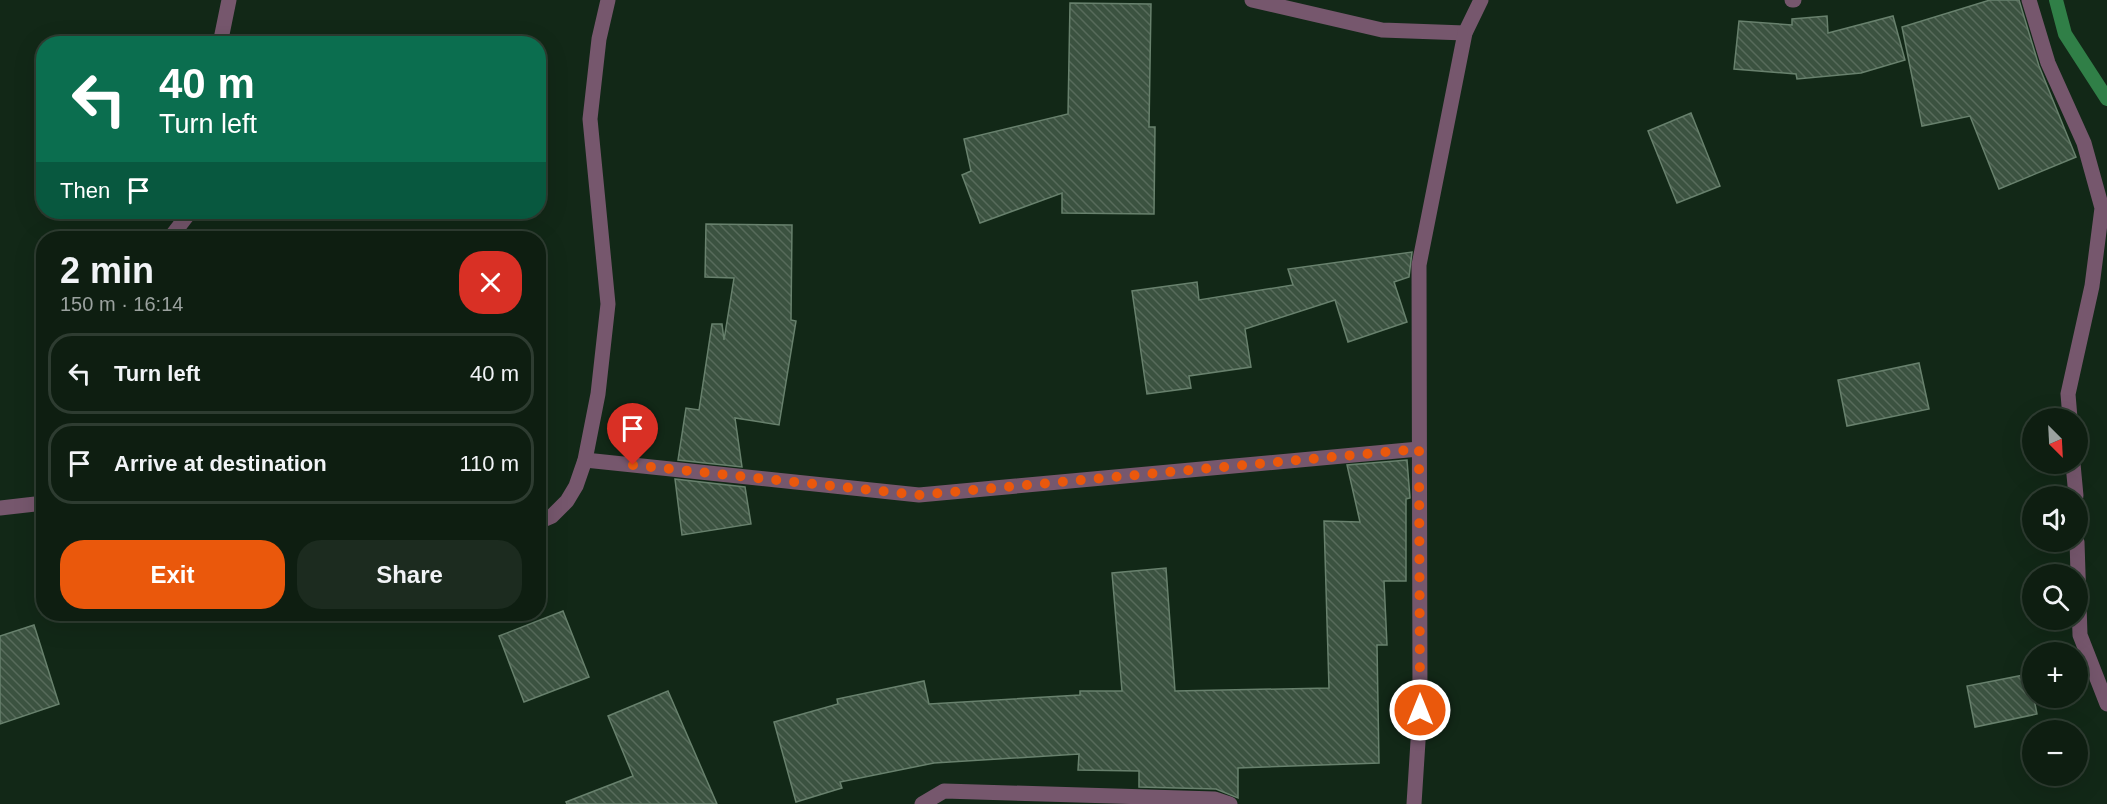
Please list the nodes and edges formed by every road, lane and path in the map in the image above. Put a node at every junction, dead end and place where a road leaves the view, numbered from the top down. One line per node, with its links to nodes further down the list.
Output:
1 (229, 0): 7 (street)
2 (608, 0): 12 (street)
3 (1252, 0): 6 (street)
4 (1481, 0): 6 (street)
5 (2029, 0): 10 (street)
6 (1465, 33): 11 (street)
7 (222, 36)
8 (185, 219): 9 (street)
9 (175, 231)
10 (2069, 408)
11 (1419, 449): 12 (street); 20 (street)
12 (585, 460): 15 (street)
13 (36, 504): 14 (street)
14 (0, 508)
15 (546, 519)
16 (2077, 552): 17 (street)
17 (2107, 704)
18 (922, 804): 19 (street)
19 (1230, 804)
20 (1414, 804)

